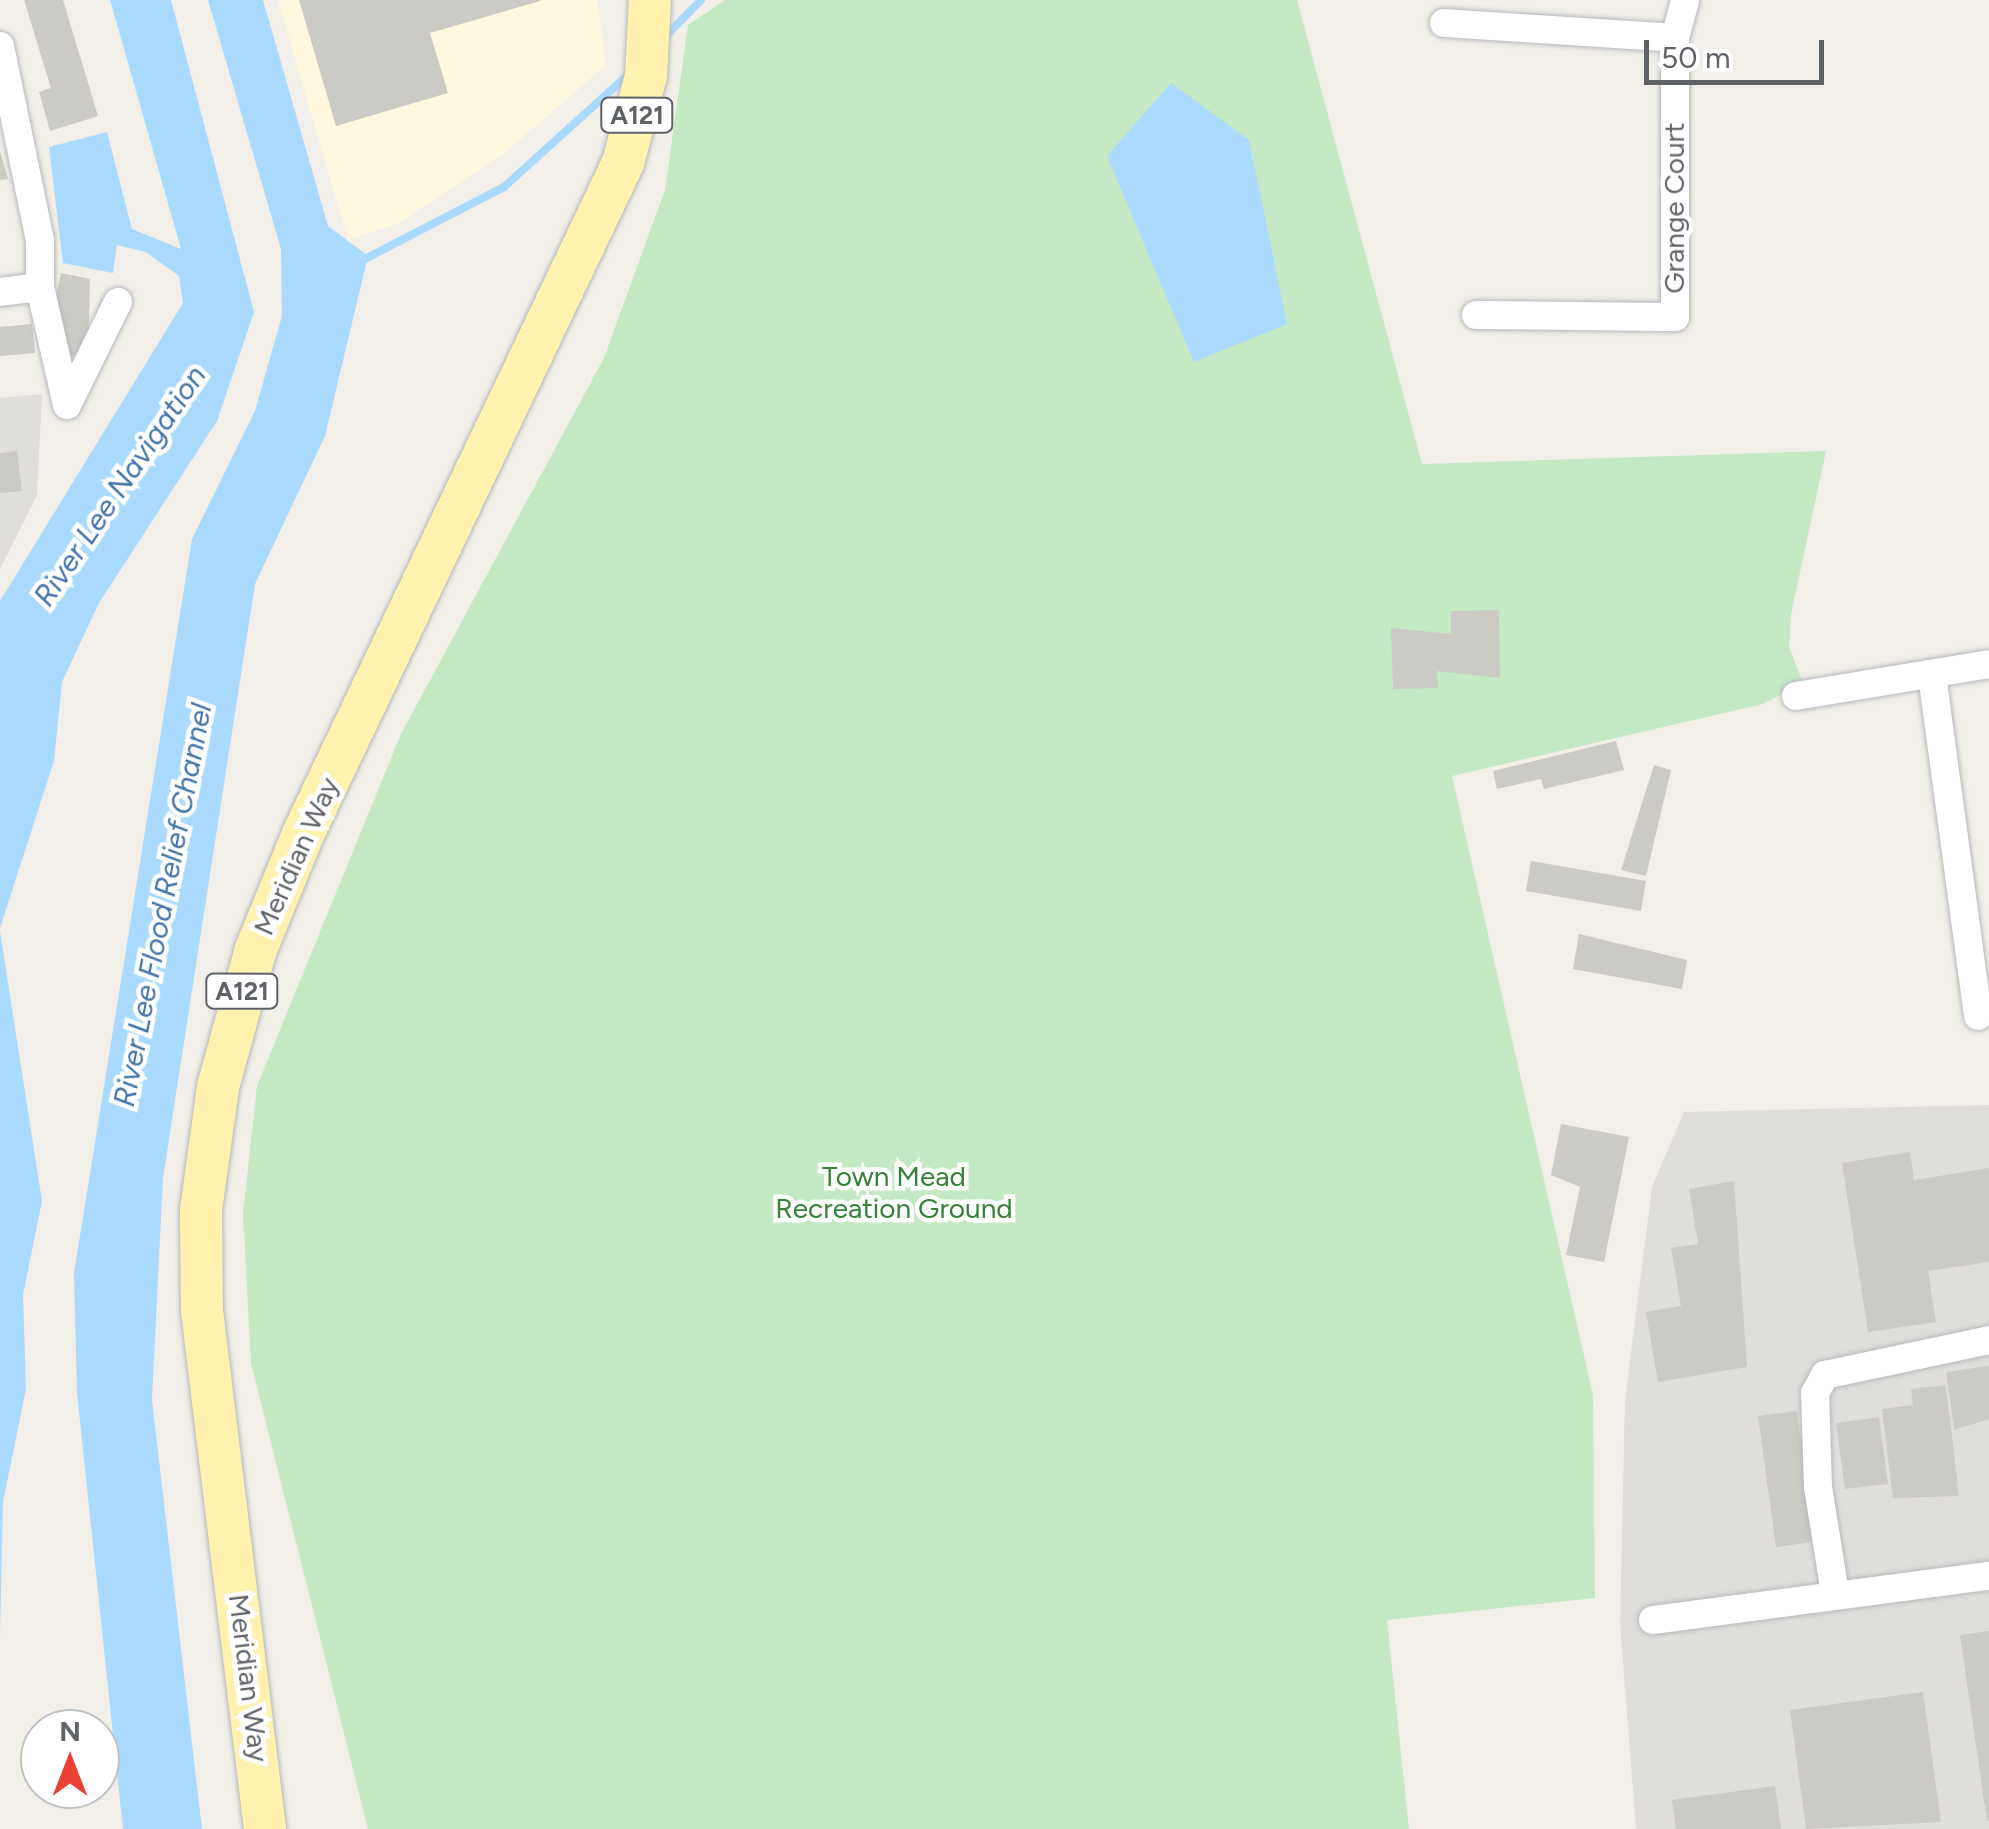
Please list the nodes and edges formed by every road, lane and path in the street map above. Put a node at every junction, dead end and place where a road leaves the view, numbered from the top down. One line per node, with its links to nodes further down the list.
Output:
1 (650, 0): 19 (main road, Meridian Way / A121)
2 (1685, 0): 4 (street, Grange Court)
3 (1444, 23): 4 (street)
4 (1675, 38): 10 (street, Grange Court)
5 (0, 46): 6 (street)
6 (8, 110): 7 (street)
7 (40, 287): 8 (street); 9 (street)
8 (0, 292)
9 (118, 302)
10 (1476, 315)
11 (1989, 664): 12 (street)
12 (1932, 675): 13 (street); 14 (street)
13 (1796, 696)
14 (1978, 1016)
15 (1989, 1340): 17 (street)
16 (1989, 1576): 17 (street)
17 (1834, 1592): 18 (street)
18 (1653, 1620)
19 (266, 1829)

